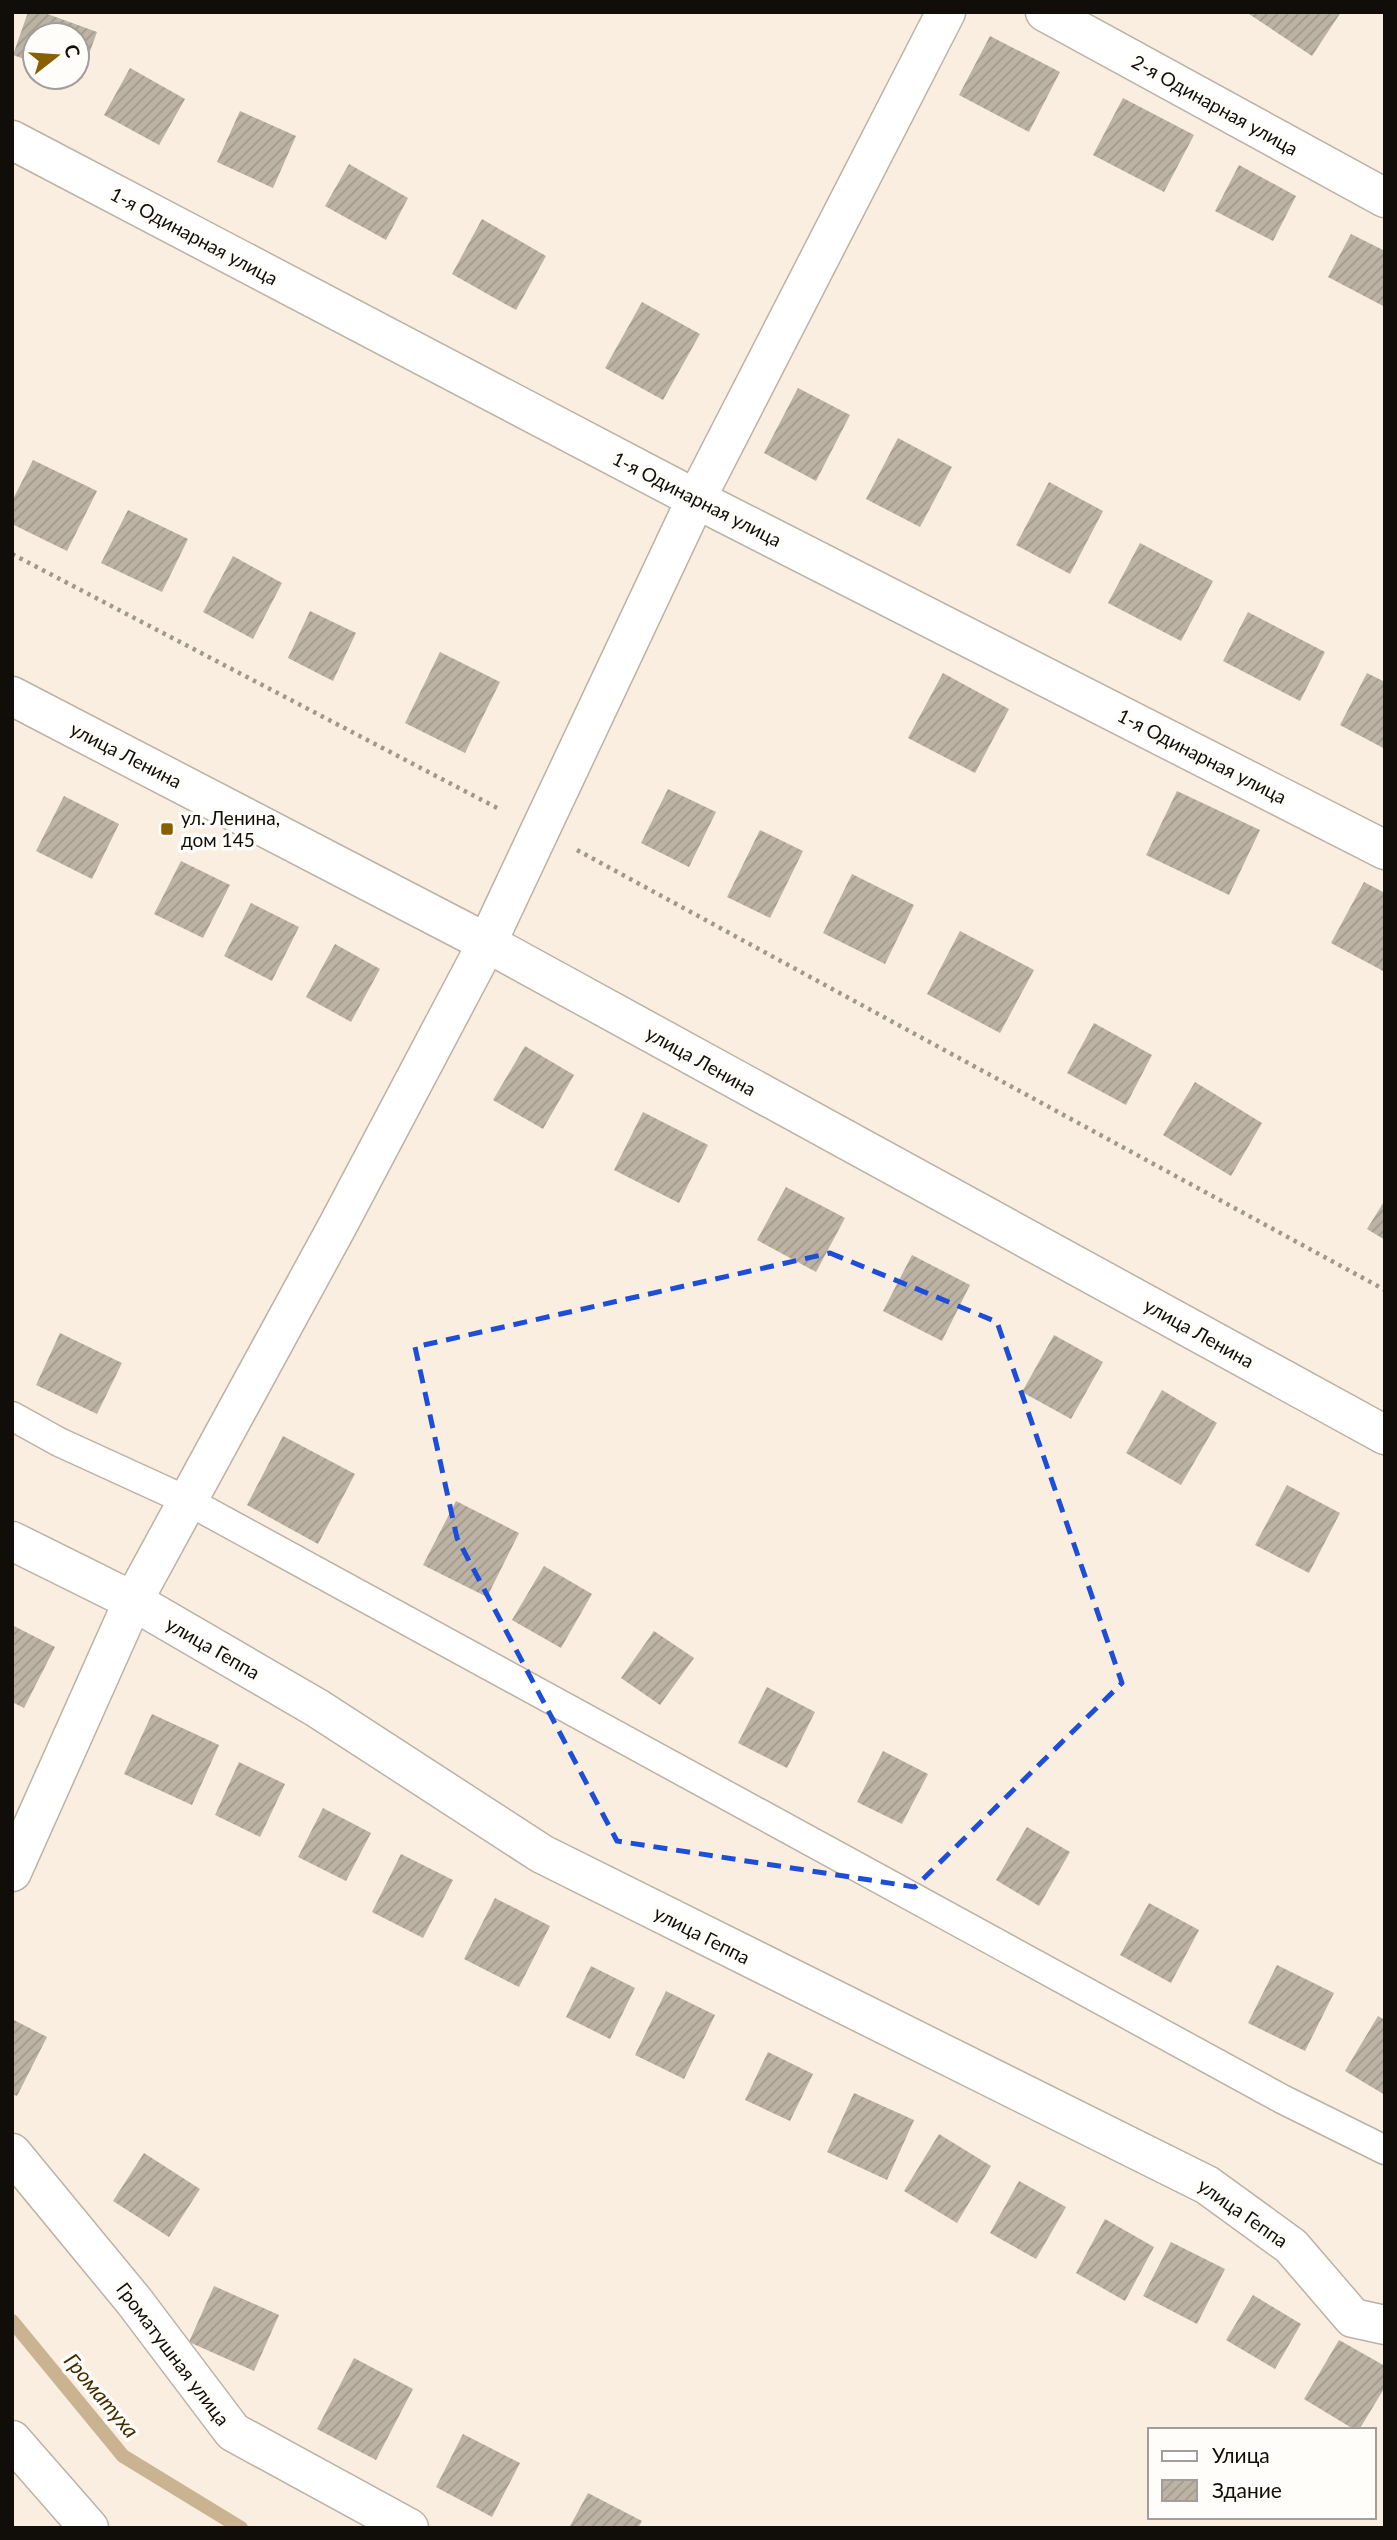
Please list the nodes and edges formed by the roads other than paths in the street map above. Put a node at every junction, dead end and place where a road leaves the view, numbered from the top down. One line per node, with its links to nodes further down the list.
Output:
1 (946, 12): 5 (street)
2 (1045, 12): 4 (street, 2-я Одинарная улица)
3 (12, 140): 5 (street, 1-я Одинарная улица)
4 (1385, 198)
5 (696, 499): 7 (street, 1-я Одинарная улица); 8 (street)
6 (12, 696): 8 (street, улица Ленина)
7 (1385, 850)
8 (487, 943): 10 (street, улица Ленина); 11 (street)
9 (12, 1416): 11 (lane)
10 (1385, 1435)
11 (188, 1501): 13 (street); 15 (lane)
12 (12, 1541): 13 (street, улица Геппа)
13 (133, 1601): 14 (street); 17 (street, улица Геппа)
14 (12, 1872)
15 (1385, 2150)
16 (12, 2153): 20 (street, Громатушная улица)
17 (1385, 2325)
18 (12, 2440): 19 (street)
19 (89, 2528)
20 (409, 2528)

